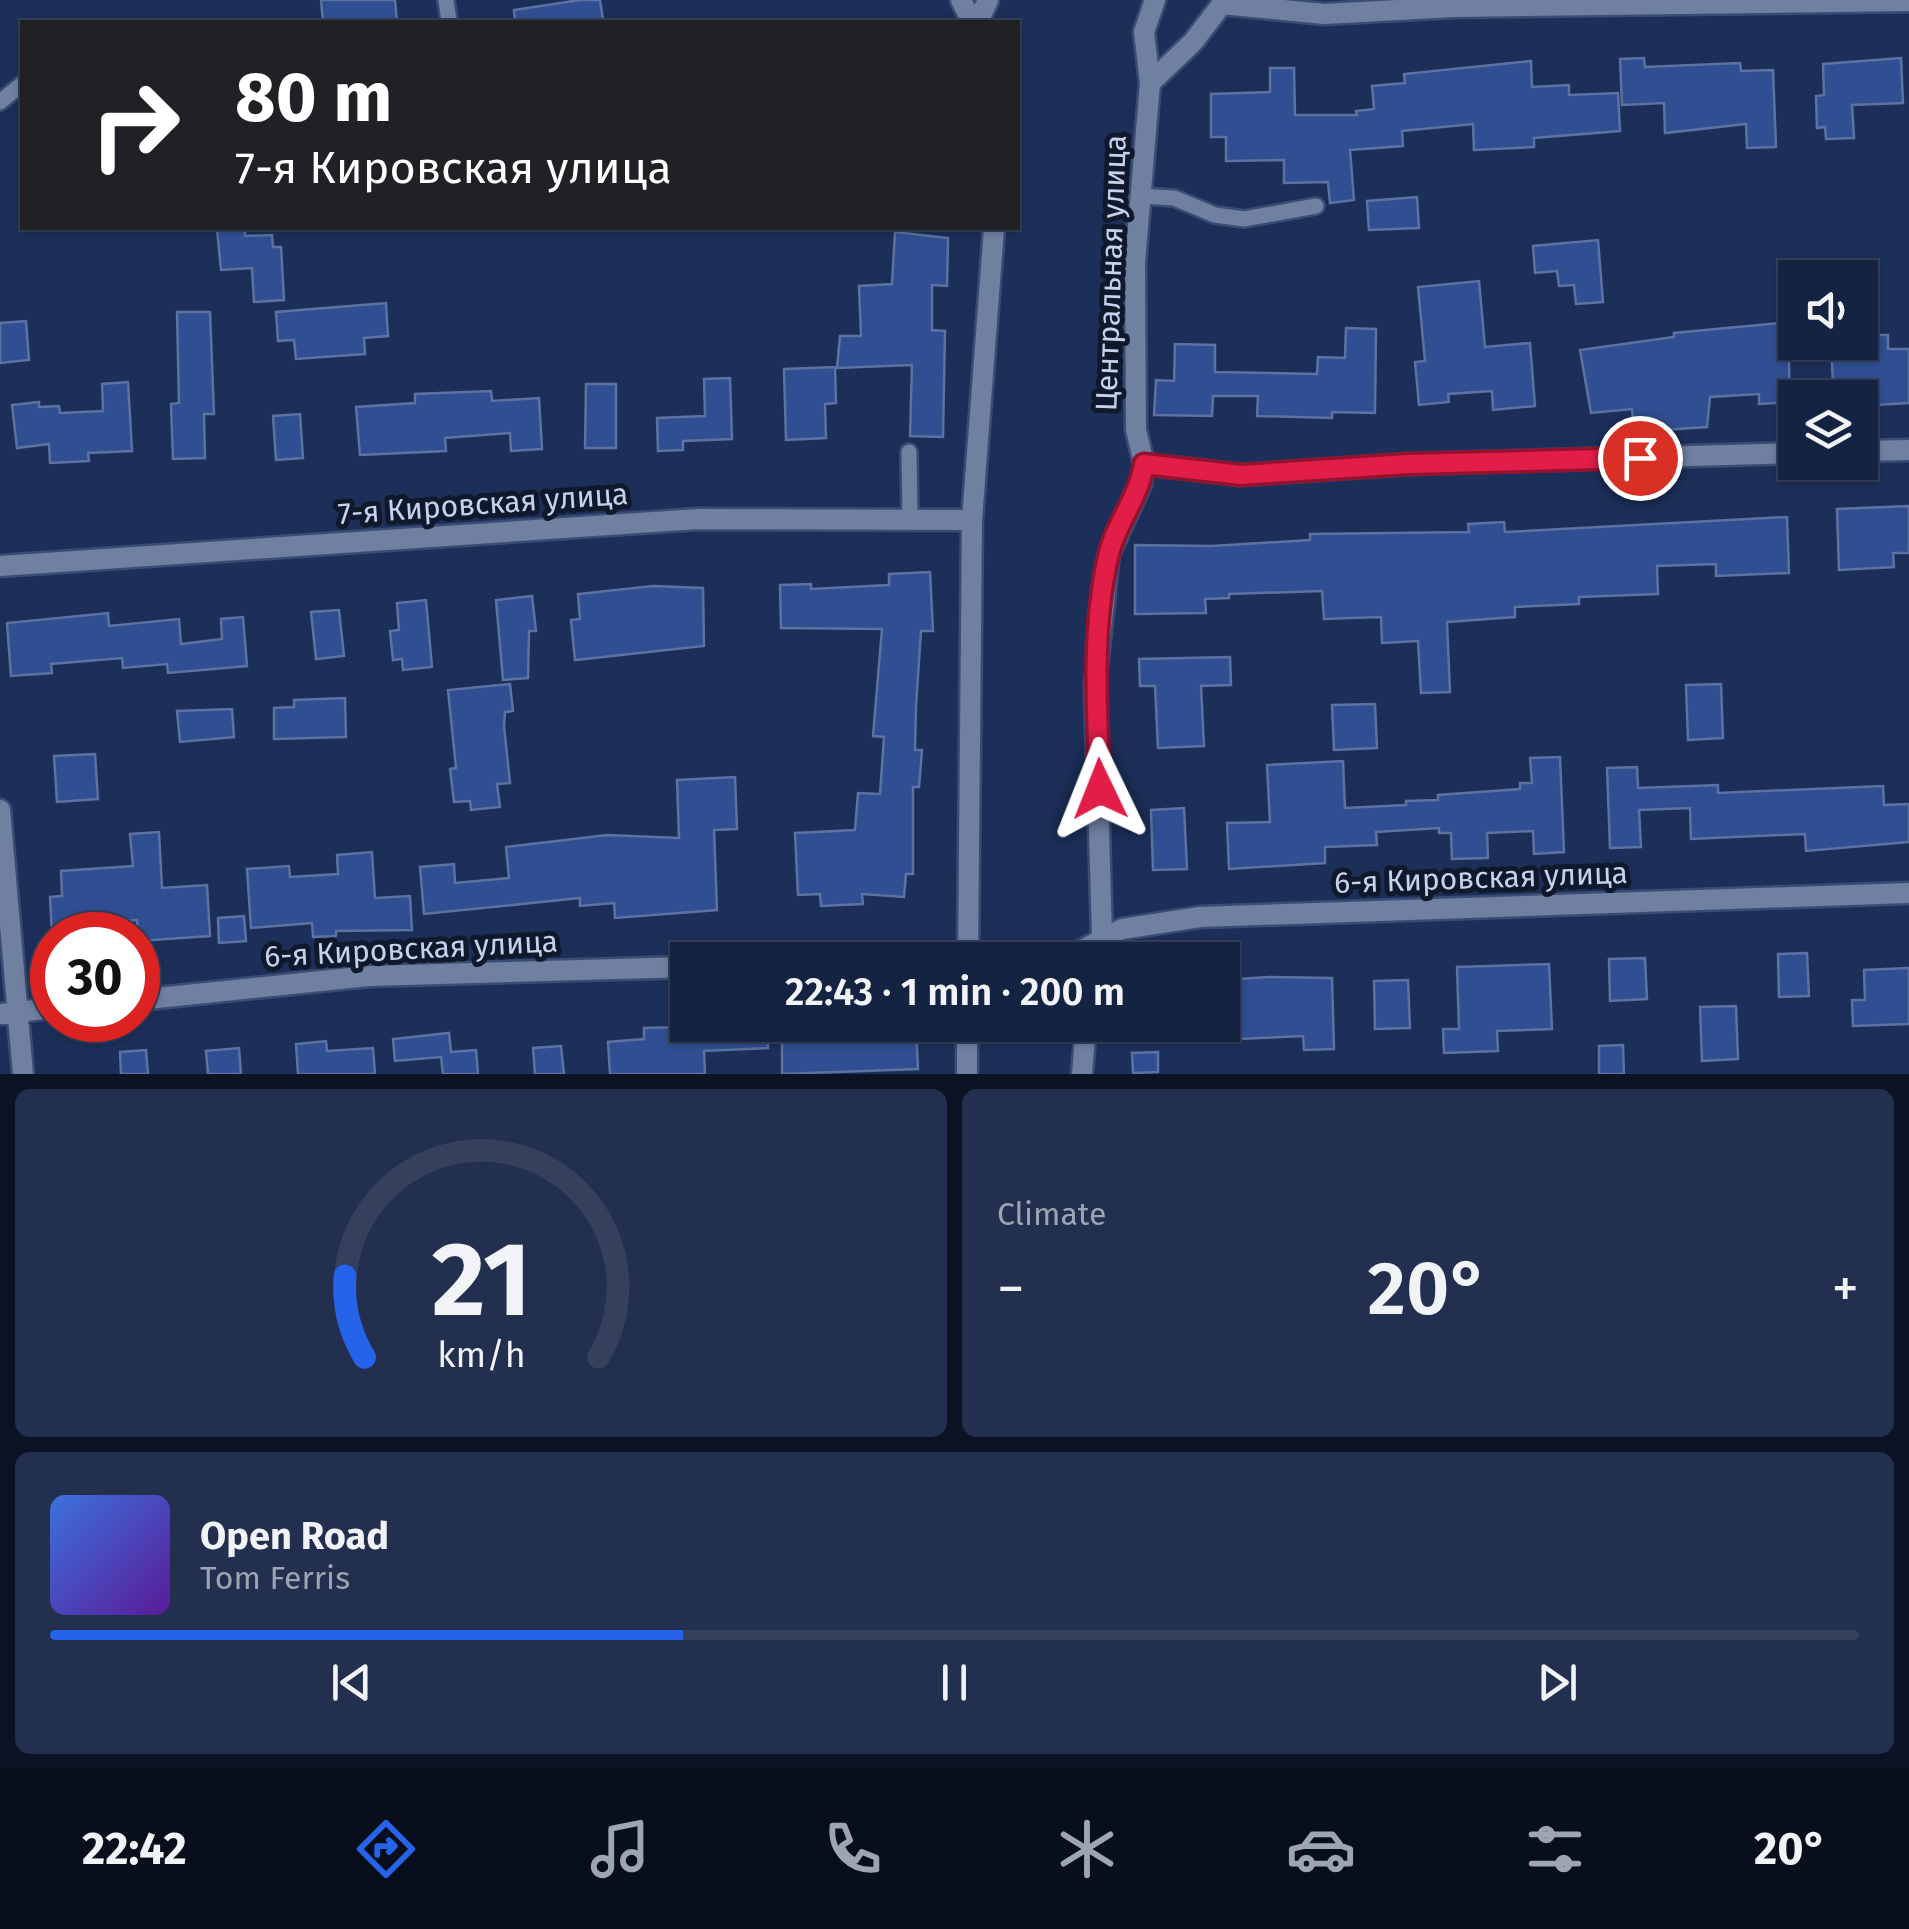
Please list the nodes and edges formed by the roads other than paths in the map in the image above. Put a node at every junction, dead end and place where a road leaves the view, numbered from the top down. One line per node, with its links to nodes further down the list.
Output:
1 (1156, 0): 4 (street, Центральная улица)
2 (1909, 0): 3 (street)
3 (1214, 2): 4 (street)
4 (1150, 82): 7 (street, Центральная улица)
5 (20, 86): 6 (lane)
6 (0, 102)
7 (1140, 196): 8 (lane); 14 (street, Центральная улица)
8 (1316, 206)
9 (994, 230): 16 (street)
10 (1909, 450): 11 (street)
11 (1878, 451)
12 (909, 452): 15 (lane)
13 (1778, 453): 14 (street)
14 (1144, 464): 20 (street, Центральная улица)
15 (910, 520): 16 (street, 7-я Кировская улица); 17 (street, 7-я Кировская улица)
16 (972, 520): 21 (street)
17 (0, 566)
18 (0, 810): 26 (street)
19 (1909, 893): 20 (street, 6-я Кировская улица)
20 (1102, 937): 22 (street, 6-я Кировская улица); 23 (street, Центральная улица)
21 (968, 942)
22 (1094, 942)
23 (1101, 942)
24 (670, 968): 25 (street, 6-я Кировская улица)
25 (160, 998)
26 (10, 1013): 29 (street)
27 (968, 1042): 30 (street)
28 (1085, 1042): 31 (street)
29 (23, 1074)
30 (967, 1074)
31 (1082, 1074)

